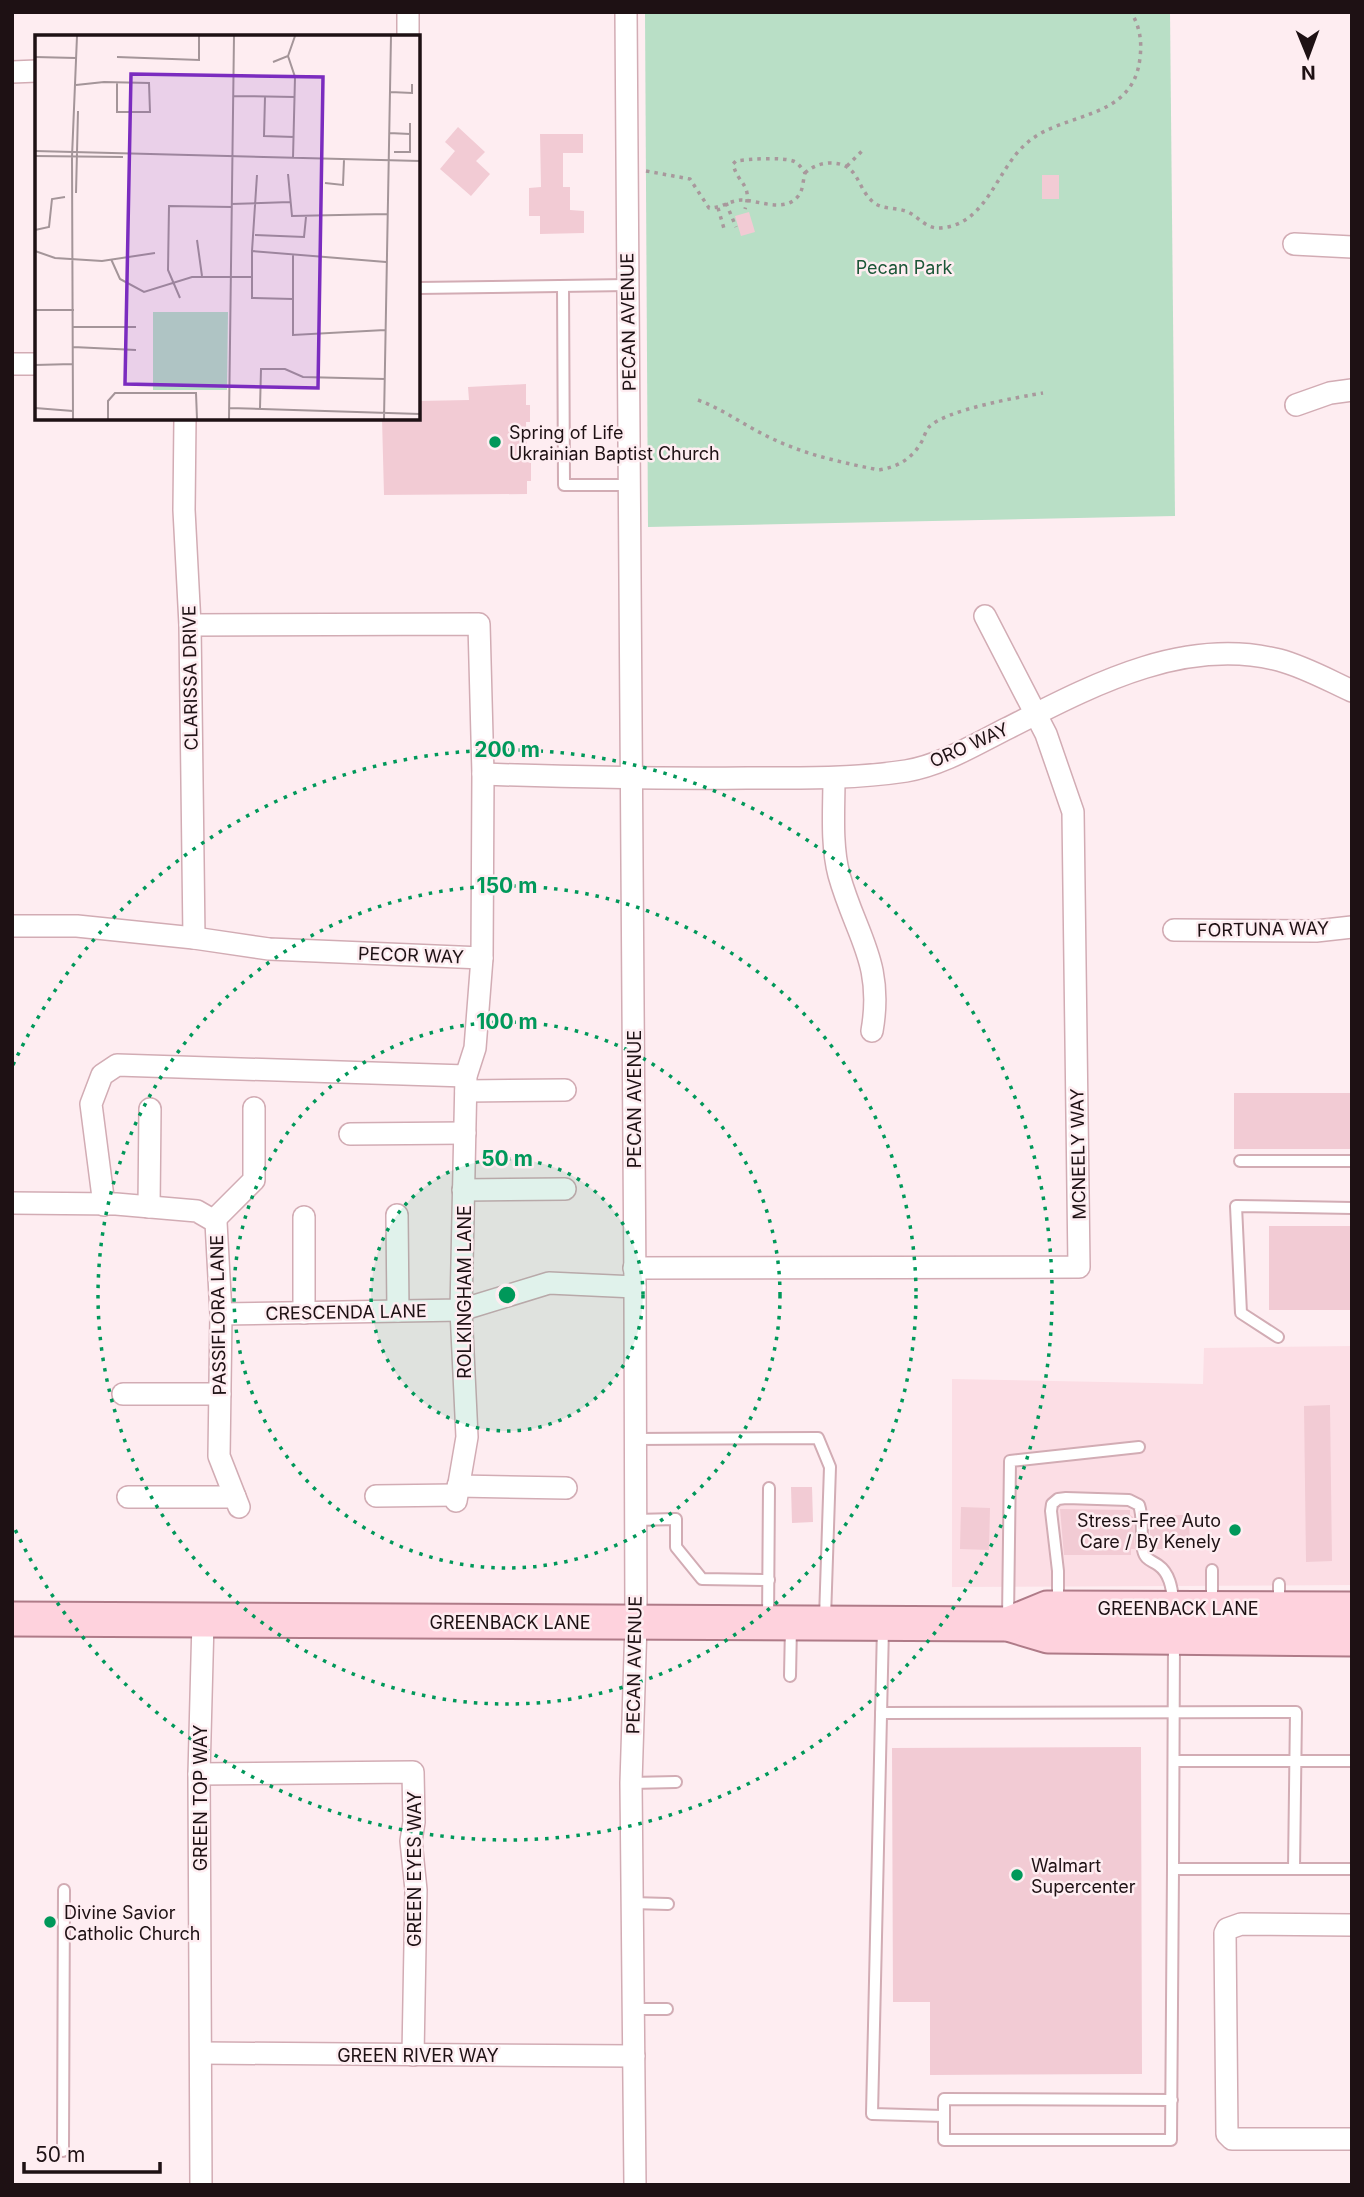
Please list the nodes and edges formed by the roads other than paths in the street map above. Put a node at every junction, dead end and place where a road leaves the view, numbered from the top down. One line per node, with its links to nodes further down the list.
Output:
1 (408, 12): 3 (street)
2 (626, 12): 8 (street, PECAN AVENUE)
3 (408, 35)
4 (12, 72): 5 (street)
5 (35, 72)
6 (1294, 244): 7 (street)
7 (1352, 247)
8 (628, 285): 9 (lane); 16 (street, PECAN AVENUE)
9 (563, 286): 10 (lane); 16 (lane)
10 (420, 288)
11 (12, 364): 12 (street)
12 (35, 364)
13 (1352, 390): 14 (street)
14 (1296, 405)
15 (185, 420): 18 (street, CLARISSA DRIVE)
16 (629, 485): 23 (street, PECAN AVENUE)
17 (985, 616): 20 (street, MCNEELY WAY)
18 (190, 625): 21 (street, PECOR WAY); 27 (street, CLARISSA DRIVE)
19 (1352, 691): 20 (street, ORO WAY)
20 (1035, 714): 22 (street, ORO WAY); 47 (street, MCNEELY WAY)
21 (482, 774): 23 (street, ORO WAY); 28 (street, PECOR WAY)
22 (834, 778): 23 (street, ORO WAY); 29 (street)
23 (632, 779): 47 (street, PECAN AVENUE)
24 (12, 926): 27 (street, PECOR WAY)
25 (1352, 927): 26 (street, FORTUNA WAY)
26 (1174, 930)
27 (194, 938): 28 (street, PECOR WAY)
28 (482, 958): 30 (street, ROLKINGHAM LANE)
29 (872, 1031)
30 (466, 1083): 31 (street); 34 (street, ROLKINGHAM LANE); 41 (street)
31 (565, 1090)
32 (254, 1108): 46 (street)
33 (150, 1109): 42 (street)
34 (465, 1133): 35 (street); 39 (street, ROLKINGHAM LANE)
35 (349, 1134)
36 (1240, 1161): 37 (lane)
37 (1352, 1161)
38 (565, 1189): 39 (street)
39 (463, 1190): 48 (street, ROLKINGHAM LANE)
40 (12, 1203): 41 (street, PASSIFLORA LANE)
41 (104, 1205): 42 (street, PASSIFLORA LANE)
42 (149, 1207): 46 (street, PASSIFLORA LANE)
43 (1352, 1208): 52 (lane)
44 (397, 1215): 49 (street)
45 (304, 1217): 50 (street)
46 (214, 1220): 51 (street, PASSIFLORA LANE)
47 (635, 1278): 48 (street, CRESCENDA LANE); 55 (street, PECAN AVENUE)
48 (461, 1310): 49 (street, CRESCENDA LANE); 59 (street, ROLKINGHAM LANE)
49 (398, 1311): 50 (street, CRESCENDA LANE)
50 (304, 1313): 51 (street, CRESCENDA LANE)
51 (220, 1314): 54 (street, PASSIFLORA LANE)
52 (1278, 1337)
53 (123, 1394): 54 (street)
54 (220, 1394): 61 (street, PASSIFLORA LANE)
55 (635, 1439): 62 (street, PECAN AVENUE); 73 (lane)
56 (1139, 1447): 75 (lane)
57 (566, 1488): 59 (street)
58 (769, 1488): 64 (lane)
59 (457, 1494): 60 (street)
60 (376, 1496)
61 (128, 1497)
62 (635, 1520): 64 (lane); 71 (street, PECAN AVENUE)
63 (1212, 1570): 65 (lane)
64 (769, 1580): 72 (lane)
65 (1221, 1608): 66 (main road, GREENBACK LANE); 70 (main road)
66 (1352, 1609)
67 (12, 1619): 68 (main road, GREENBACK LANE)
68 (203, 1620): 71 (main road, GREENBACK LANE); 83 (street, GREEN TOP WAY)
69 (1058, 1622): 70 (main road, GREENBACK LANE); 70 (main road, GREENBACK LANE); 70 (lane); 75 (main road, GREENBACK LANE)
70 (1174, 1622): 76 (main road, GREENBACK LANE); 78 (lane)
71 (636, 1623): 72 (main road, GREENBACK LANE); 85 (street, PECAN AVENUE)
72 (780, 1624): 73 (main road, GREENBACK LANE); 77 (lane)
73 (825, 1624): 74 (main road, GREENBACK LANE)
74 (883, 1624): 75 (main road, GREENBACK LANE); 79 (lane)
75 (1008, 1624)
76 (1352, 1639)
77 (790, 1676)
78 (1175, 1712): 79 (lane); 80 (lane); 81 (lane)
79 (881, 1713): 99 (lane)
80 (1174, 1761): 81 (lane); 86 (lane)
81 (1294, 1761): 82 (lane); 87 (lane)
82 (1352, 1761)
83 (199, 1774): 95 (street, GREEN TOP WAY); 96 (street, GREEN EYES WAY)
84 (676, 1782): 85 (lane)
85 (631, 1783): 90 (street, PECAN AVENUE)
86 (1172, 1869): 87 (lane); 98 (lane)
87 (1294, 1869): 88 (lane)
88 (1352, 1869)
89 (64, 1890): 101 (lane)
90 (632, 1903): 91 (lane); 93 (street, PECAN AVENUE)
91 (668, 1904)
92 (1352, 1925): 100 (street)
93 (633, 2009): 94 (lane); 97 (street, PECAN AVENUE)
94 (667, 2009)
95 (201, 2053): 96 (street, GREEN RIVER WAY); 102 (street, GREEN TOP WAY)
96 (413, 2054): 97 (street, GREEN RIVER WAY)
97 (634, 2056): 103 (street, PECAN AVENUE)
98 (1172, 2100): 99 (lane); 99 (lane)
99 (944, 2116)
100 (1352, 2139)
101 (63, 2151)
102 (201, 2185)
103 (635, 2185)

